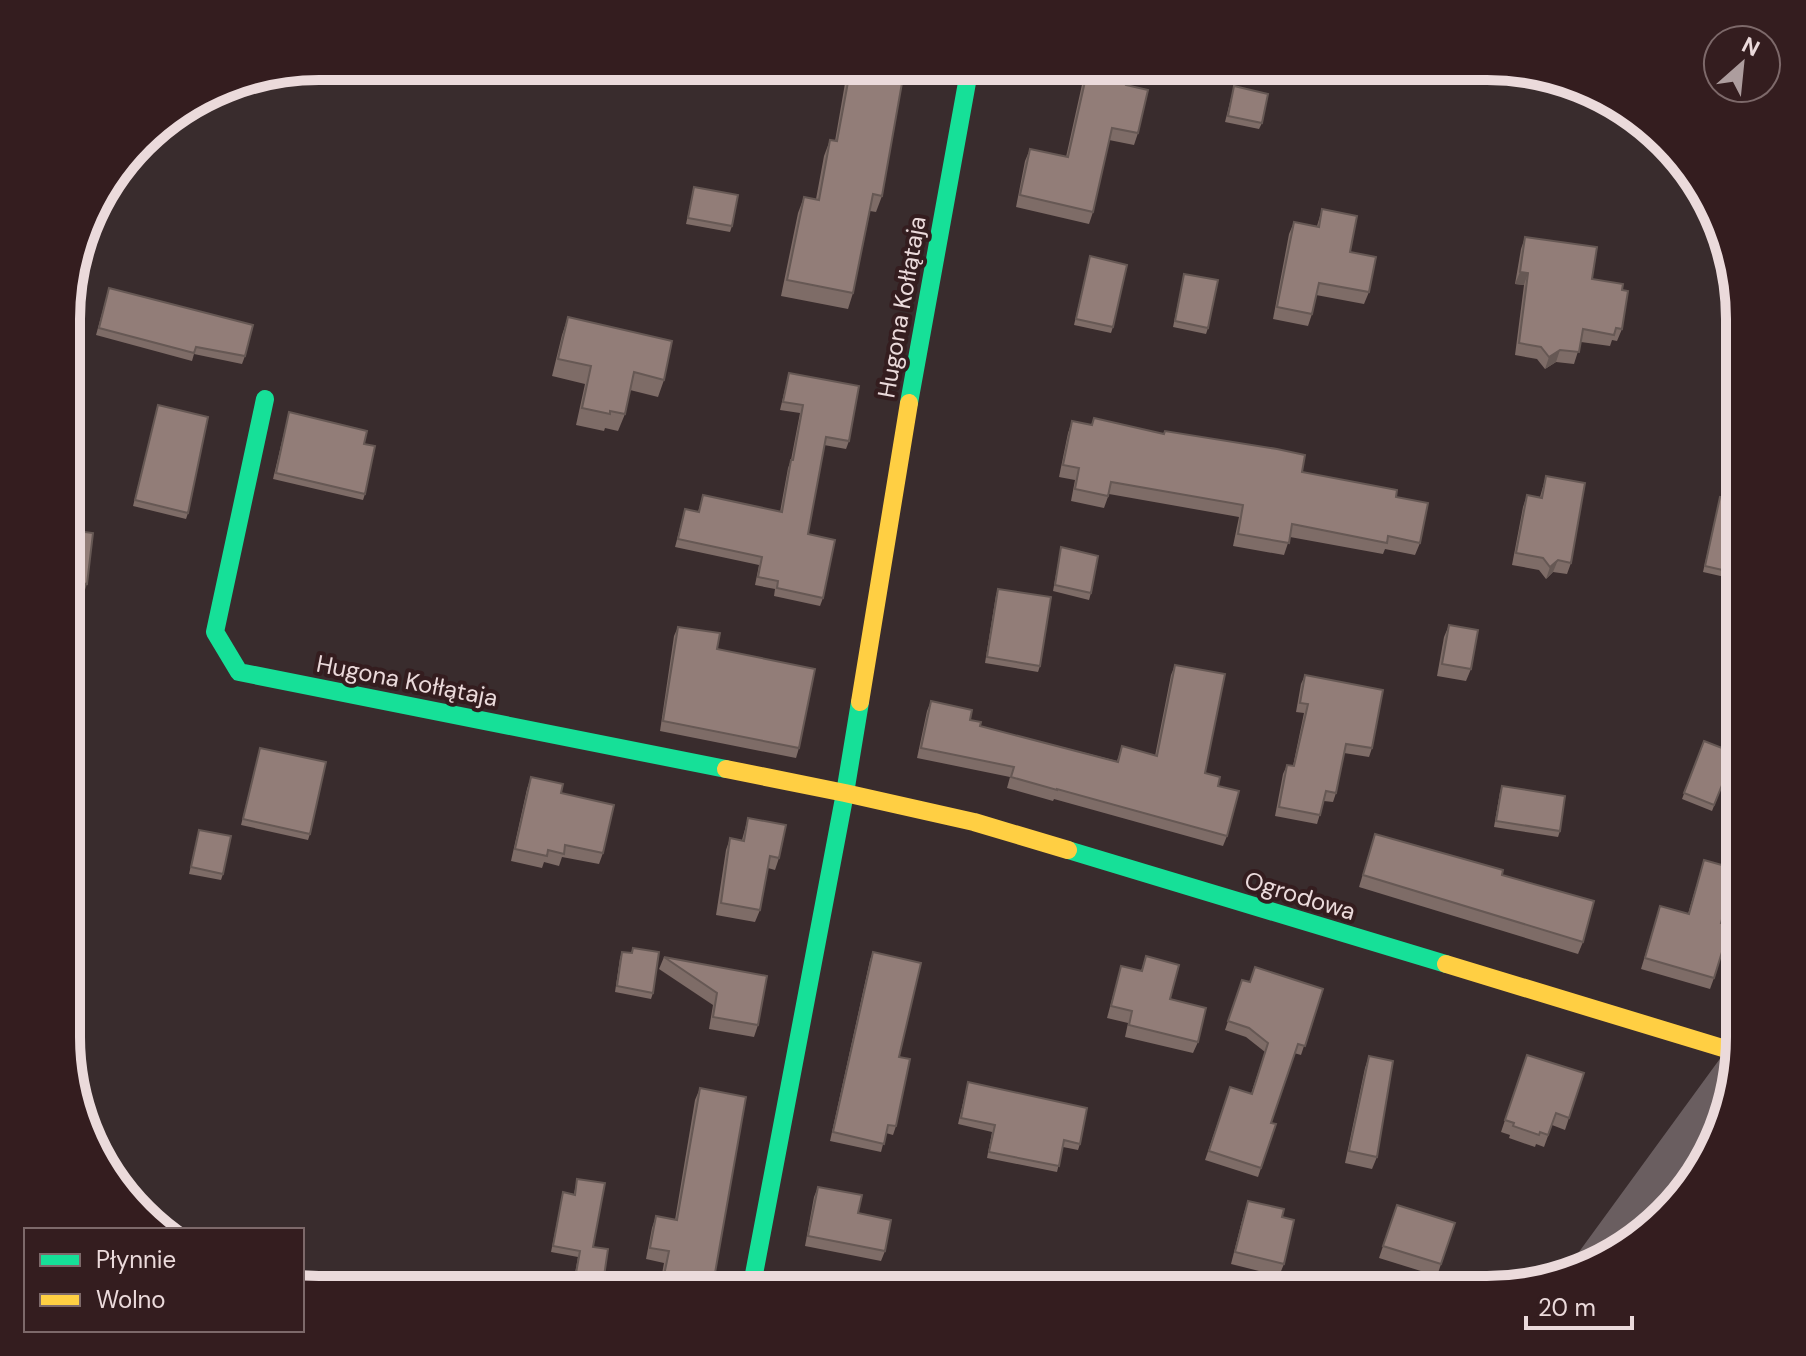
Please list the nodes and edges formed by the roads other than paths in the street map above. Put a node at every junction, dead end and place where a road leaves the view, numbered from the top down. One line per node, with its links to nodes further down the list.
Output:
1 (967, 81): 3 (street, Hugona Kołłątaja)
2 (265, 399): 3 (street, Hugona Kołłątaja)
3 (845, 793): 4 (street, Ogrodowa); 7 (street, Hugona Kołłątaja)
4 (1725, 1049)
5 (1718, 1093): 6 (street)
6 (1610, 1241)
7 (754, 1275)

